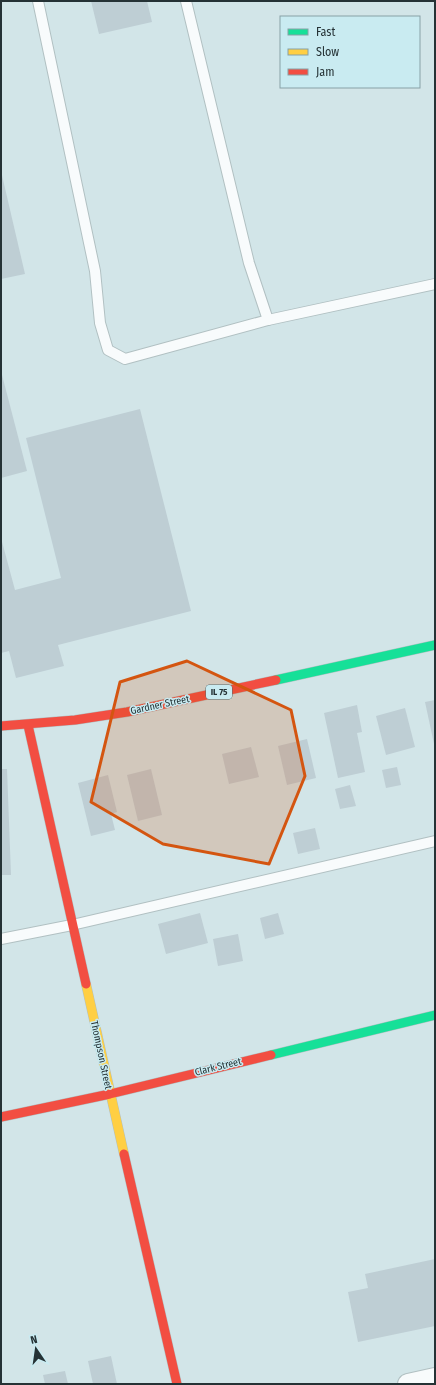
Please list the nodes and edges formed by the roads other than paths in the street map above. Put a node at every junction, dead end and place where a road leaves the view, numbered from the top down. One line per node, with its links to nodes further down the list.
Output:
1 (38, 1): 4 (lane)
2 (186, 1): 4 (lane)
3 (435, 284): 4 (lane)
4 (268, 320)
5 (435, 645): 6 (street, Gardner Street / IL 75)
6 (28, 725): 7 (street, Gardner Street / IL 75); 9 (street, Thompson Street)
7 (1, 726)
8 (435, 841): 9 (lane)
9 (72, 924): 10 (lane); 12 (street, Thompson Street)
10 (1, 939)
11 (435, 1015): 12 (street, Clark Street)
12 (110, 1094): 13 (street, Clark Street); 15 (street, Thompson Street)
13 (1, 1117)
14 (435, 1378): 16 (street)
15 (177, 1384)
16 (408, 1384)

